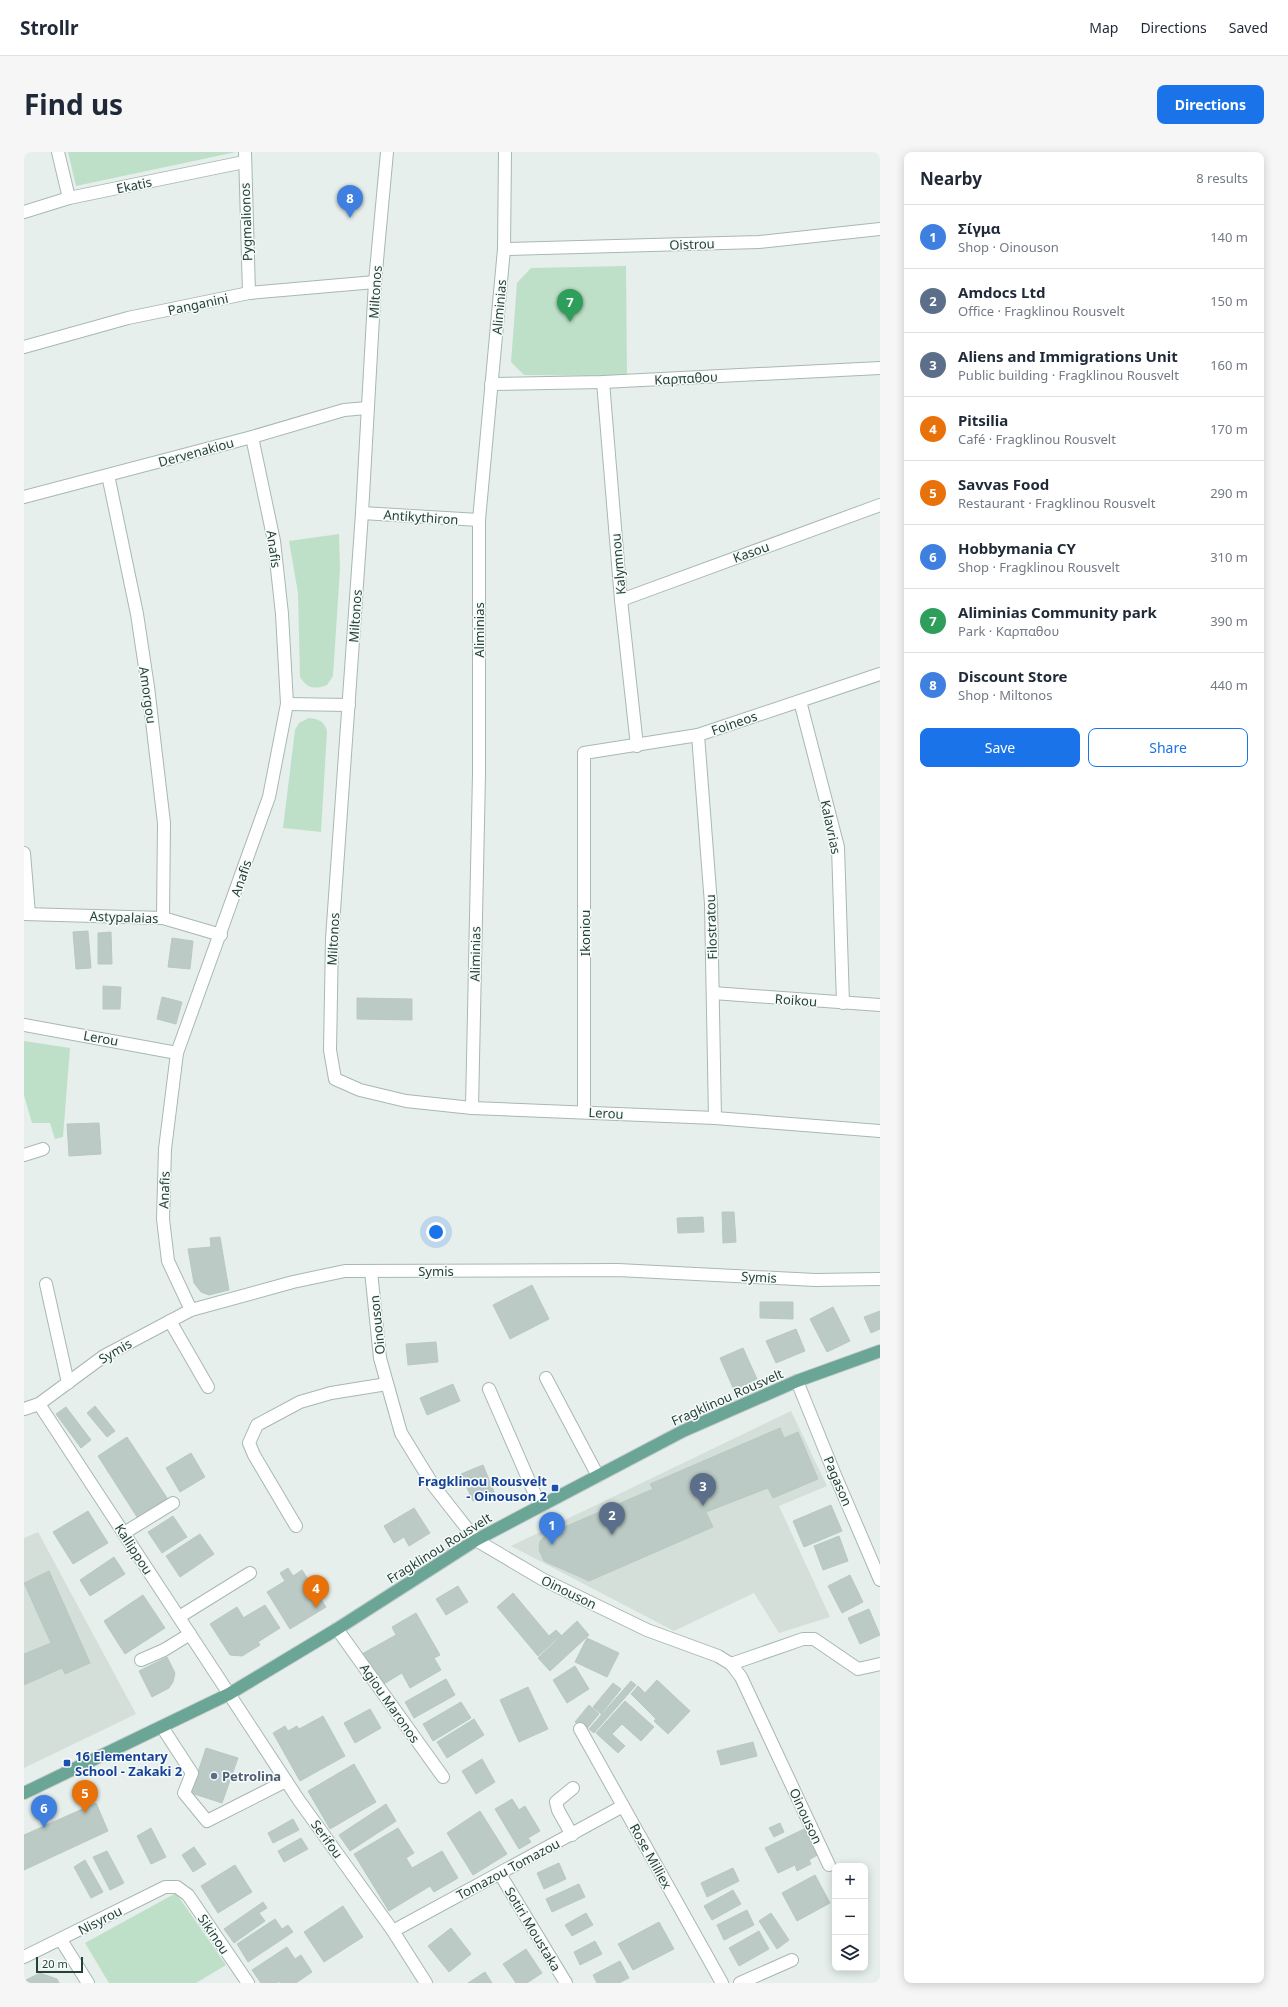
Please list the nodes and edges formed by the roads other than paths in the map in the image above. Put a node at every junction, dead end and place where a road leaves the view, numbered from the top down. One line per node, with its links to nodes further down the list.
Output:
1 (58, 152): 5 (street)
2 (387, 152): 9 (street, Miltonos)
3 (505, 152): 8 (street, Aliminias)
4 (245, 157): 5 (street, Ekatis); 10 (street, Pygmalionos)
5 (69, 198): 6 (street, Ekatis)
6 (24, 212)
7 (880, 229): 8 (street, Oistrou)
8 (504, 249): 14 (street, Aliminias)
9 (375, 282): 10 (street, Panganini); 15 (street, Miltonos)
10 (249, 293): 11 (street, Panganini)
11 (24, 347)
12 (880, 368): 13 (street, Καρπαθου)
13 (603, 382): 14 (street, Καρπαθου); 22 (street, Kalymnou)
14 (491, 384): 21 (street, Aliminias)
15 (367, 408): 16 (street, Dervenakiou); 20 (street, Miltonos)
16 (252, 437): 17 (street, Dervenakiou); 25 (street, Anafis)
17 (108, 475): 18 (street, Dervenakiou); 32 (street, Amorgou)
18 (24, 497)
19 (880, 505): 22 (street, Kasou)
20 (362, 513): 21 (street, Antikythiron); 26 (street, Miltonos)
21 (479, 520): 40 (street, Aliminias)
22 (621, 600): 28 (street, Kalymnou)
23 (880, 674): 24 (street, Foineos)
24 (800, 701): 27 (street, Foineos); 35 (street, Kalavrias)
25 (287, 704): 26 (street); 33 (street, Anafis)
26 (349, 705): 39 (street, Miltonos)
27 (698, 735): 28 (street, Foineos); 34 (street, Filostratou)
28 (637, 746): 29 (street, Foineos)
29 (584, 753): 41 (street, Ikoniou)
30 (24, 853): 31 (street)
31 (26, 914): 32 (street, Astypalaias)
32 (163, 918): 33 (street, Astypalaias)
33 (221, 935): 38 (street, Anafis)
34 (712, 993): 35 (street, Roikou); 42 (street, Filostratou)
35 (843, 1003): 36 (street, Roikou)
36 (880, 1005)
37 (24, 1025): 38 (street, Lerou)
38 (178, 1053): 49 (street, Anafis)
39 (335, 1079): 40 (street, Lerou)
40 (472, 1108): 41 (street, Lerou)
41 (584, 1112): 42 (street, Lerou)
42 (715, 1118): 43 (street, Lerou)
43 (880, 1131)
44 (43, 1149): 45 (street)
45 (24, 1155)
46 (372, 1272): 47 (street, Symis); 49 (street, Symis); 55 (street, Oinouson)
47 (880, 1279)
48 (46, 1284): 54 (street)
49 (191, 1310): 50 (street, Symis)
50 (170, 1321): 54 (street, Symis); 56 (street)
51 (880, 1351): 53 (main road, Fragklinou Rousvelt)
52 (546, 1378): 60 (street)
53 (798, 1381): 60 (main road, Fragklinou Rousvelt); 67 (street, Pagason)
54 (68, 1383): 58 (street, Symis)
55 (387, 1384): 63 (street); 65 (street, Oinouson)
56 (208, 1387)
57 (489, 1389): 62 (street)
58 (39, 1404): 59 (street, Symis); 64 (street, Kallippou)
59 (24, 1409)
60 (598, 1476): 62 (main road, Fragklinou Rousvelt)
61 (173, 1503): 64 (street)
62 (540, 1506): 65 (main road, Fragklinou Rousvelt)
63 (296, 1526)
64 (124, 1534): 68 (street, Kallippou)
65 (476, 1540): 69 (main road, Fragklinou Rousvelt); 72 (street, Oinouson)
66 (250, 1573): 68 (street)
67 (880, 1580)
68 (179, 1617): 70 (street, Kallippou)
69 (338, 1629): 74 (main road, Fragklinou Rousvelt); 77 (street, Agiou Maronos)
70 (190, 1634): 71 (street); 74 (street, Kallippou)
71 (141, 1660)
72 (731, 1664): 73 (street); 83 (street, Oinouson)
73 (880, 1664)
74 (229, 1694): 75 (main road, Fragklinou Rousvelt); 78 (street, Serifou)
75 (162, 1727): 78 (street); 80 (main road, Fragklinou Rousvelt)
76 (580, 1729): 81 (street, Rose Milliex)
77 (443, 1777)
78 (286, 1781): 86 (street, Serifou)
79 (573, 1788): 82 (street)
80 (24, 1793)
81 (624, 1806): 82 (street, Tomazou Tomazou); 94 (street, Rose Milliex)
82 (572, 1835): 84 (street, Tomazou Tomazou)
83 (829, 1865)
84 (500, 1874): 86 (street, Tomazou Tomazou); 93 (street, Sotiri Moustaka)
85 (178, 1887): 87 (street, Nisyrou); 91 (street, Sikinou)
86 (393, 1931): 92 (street, Serifou)
87 (61, 1940): 88 (street, Nisyrou); 90 (street)
88 (24, 1957)
89 (792, 1960): 95 (street)
90 (88, 1983)
91 (248, 1983)
92 (426, 1983)
93 (566, 1983)
94 (722, 1983)
95 (740, 1983)

